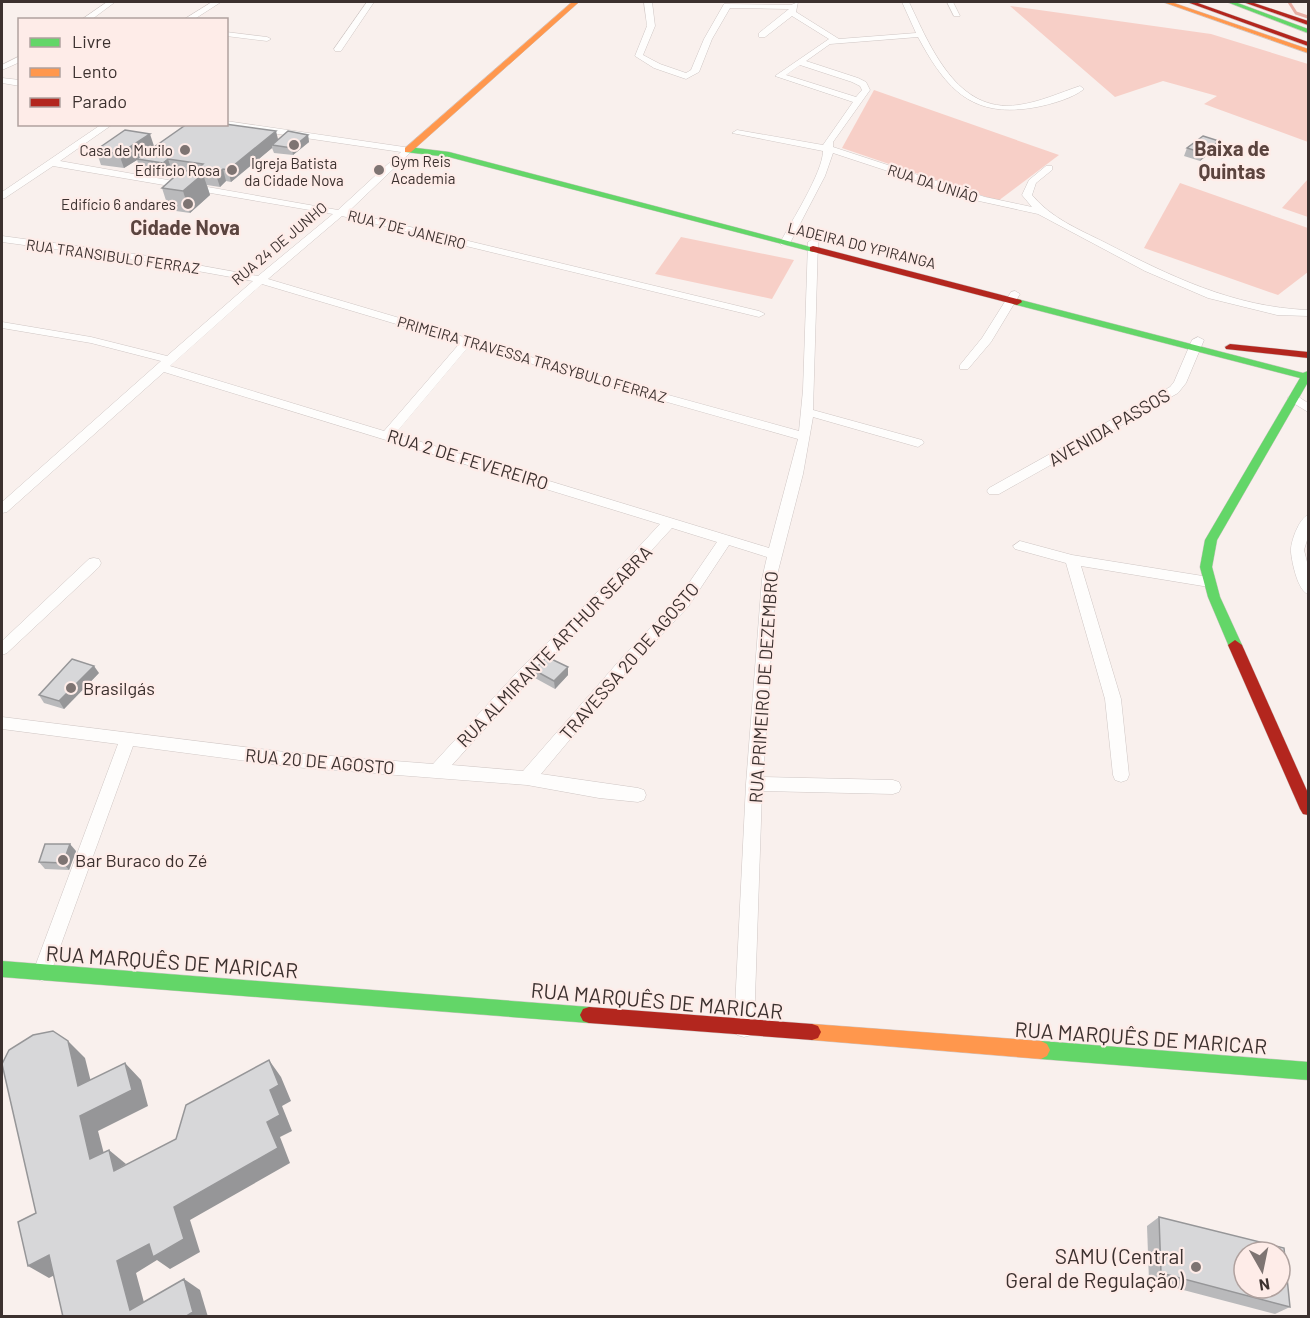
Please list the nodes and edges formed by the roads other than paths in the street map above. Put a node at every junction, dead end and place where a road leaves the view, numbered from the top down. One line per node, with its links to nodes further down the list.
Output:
1 (111, 2): 15 (street)
2 (217, 2): 16 (street)
3 (370, 2): 26 (street)
4 (576, 2): 38 (main road, RUA 24 DE JUNHO)
5 (648, 2): 13 (street)
6 (906, 2): 21 (street)
7 (950, 2): 14 (street)
8 (1166, 2): 27 (main road)
9 (1190, 2): 25 (main road)
10 (1208, 2): 22 (main road)
11 (1230, 2): 18 (main road)
12 (1248, 2): 17 (main road)
13 (794, 7): 20 (street); 24 (street)
14 (957, 14)
15 (88, 18)
16 (190, 18)
17 (1308, 23)
18 (1308, 31)
19 (228, 34): 23 (street)
20 (762, 35)
21 (919, 35): 24 (street); 33 (street)
22 (1308, 38)
23 (267, 39)
24 (836, 40): 29 (street)
25 (1308, 44)
26 (338, 50)
27 (1308, 51)
28 (18, 59): 30 (street)
29 (799, 62): 34 (street); 34 (street)
30 (2, 68)
31 (2, 81): 32 (street)
32 (18, 83)
33 (1080, 89)
34 (860, 101): 39 (street)
35 (228, 124): 38 (street)
36 (106, 126): 40 (street)
37 (737, 133): 39 (street, RUA DA UNIÃO)
38 (406, 147): 46 (street, RUA 24 DE JUNHO); 48 (main road, LADEIRA DO YPIRANGA)
39 (827, 149): 45 (street, RUA DA UNIÃO); 48 (street)
40 (52, 163): 43 (street, RUA 7 DE JANEIRO); 44 (street)
41 (143, 164): 43 (street)
42 (1049, 168): 45 (street)
43 (124, 176): 46 (street, RUA 7 DE JANEIRO)
44 (2, 196)
45 (1041, 212): 53 (street, RUA DA UNIÃO)
46 (340, 213): 50 (street, RUA 24 DE JUNHO); 52 (street, RUA 7 DE JANEIRO)
47 (2, 239): 50 (street, RUA TRANSIBULO FERRAZ)
48 (787, 239): 49 (main road, LADEIRA DO YPIRANGA)
49 (813, 246): 51 (main road, LADEIRA DO YPIRANGA); 65 (street, RUA PRIMEIRO DE DEZEMBRO)
50 (260, 280): 55 (street, PRIMEIRA TRAVESSA TRASYBULO FERRAZ); 60 (street, RUA 24 DE JUNHO)
51 (1013, 297): 56 (main road, LADEIRA DO YPIRANGA); 61 (street)
52 (759, 314)
53 (1308, 314)
54 (2, 325): 60 (street, RUA 2 DE FEVEREIRO)
55 (467, 341): 66 (street); 67 (street, PRIMEIRA TRAVESSA TRASYBULO FERRAZ)
56 (1196, 344): 58 (main road, LADEIRA DO YPIRANGA); 62 (main road, LADEIRA DO YPIRANGA); 69 (street, AVENIDA PASSOS)
57 (1308, 344): 58 (main road)
58 (1279, 350): 59 (main road, LADEIRA DO YPIRANGA)
59 (1308, 355)
60 (165, 363): 66 (street, RUA 2 DE FEVEREIRO); 70 (street, RUA 24 DE JUNHO)
61 (964, 367)
62 (1308, 376): 63 (main road)
63 (1294, 398): 64 (street); 78 (main road)
64 (1308, 408)
65 (808, 412): 67 (street, RUA PRIMEIRO DE DEZEMBRO); 68 (street)
66 (388, 434): 72 (street, RUA 2 DE FEVEREIRO)
67 (804, 437): 75 (street, RUA PRIMEIRO DE DEZEMBRO)
68 (918, 443)
69 (994, 491)
70 (2, 509)
71 (1308, 520): 79 (street)
72 (670, 522): 73 (street, RUA 2 DE FEVEREIRO); 83 (street, RUA ALMIRANTE ARTHUR SEABRA)
73 (726, 539): 75 (street, RUA 2 DE FEVEREIRO); 85 (street, TRAVESSA 20 DE AGOSTO)
74 (1020, 546): 76 (street)
75 (774, 554): 86 (street, RUA PRIMEIRO DE DEZEMBRO)
76 (1072, 560): 78 (street); 84 (street)
77 (94, 563): 80 (street)
78 (1209, 582): 89 (main road)
79 (1308, 589)
80 (2, 649)
81 (2, 723): 82 (street, RUA 20 DE AGOSTO)
82 (127, 741): 83 (street, RUA 20 DE AGOSTO); 91 (street)
83 (438, 770): 85 (street, RUA 20 DE AGOSTO)
84 (1122, 775)
85 (527, 778): 88 (street, RUA 20 DE AGOSTO)
86 (754, 784): 87 (street); 92 (street, RUA PRIMEIRO DE DEZEMBRO)
87 (893, 787)
88 (638, 795)
89 (1308, 809)
90 (2, 969): 91 (main road, RUA MARQUÊS DE MARICAR)
91 (42, 972): 92 (main road, RUA MARQUÊS DE MARICAR)
92 (744, 1028): 93 (main road, RUA MARQUÊS DE MARICAR)
93 (1308, 1071)

